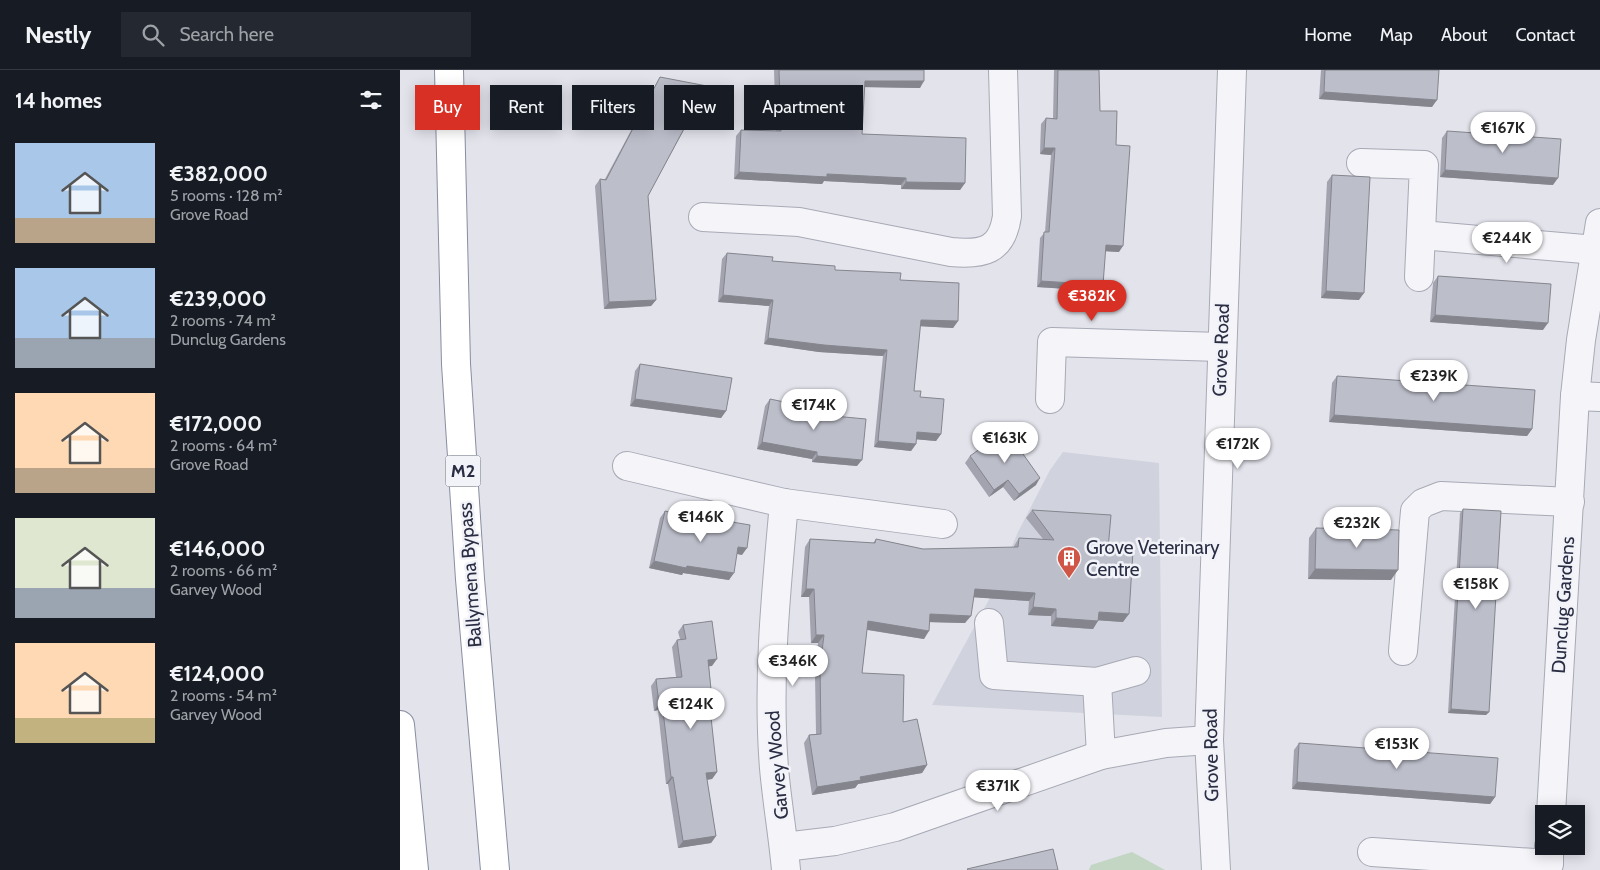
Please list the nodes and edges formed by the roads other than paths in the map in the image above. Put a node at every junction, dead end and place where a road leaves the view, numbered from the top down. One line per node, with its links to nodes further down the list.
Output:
1 (449, 70): 30 (highway, Ballymena Bypass / M2)
2 (1003, 70): 5 (street)
3 (1232, 70): 10 (street, Grove Road)
4 (1362, 162): 7 (street)
5 (703, 217)
6 (1600, 223): 8 (street, Dunclug Gardens)
7 (1421, 235): 8 (street); 9 (street)
8 (1596, 250): 11 (street, Dunclug Gardens)
9 (1419, 277)
10 (1221, 347): 12 (street); 22 (street, Grove Road)
11 (1588, 396): 14 (street, Dunclug Gardens)
12 (1050, 399)
13 (627, 466): 15 (street)
14 (1570, 502): 18 (street); 24 (street, Dunclug Gardens)
15 (784, 503): 16 (street); 27 (street, Garvey Wood)
16 (943, 524)
17 (990, 623): 20 (street)
18 (1403, 651)
19 (1136, 671): 20 (street)
20 (1097, 682): 23 (street)
21 (400, 725): 29 (highway)
22 (1209, 740): 23 (street, Garvey Wood); 31 (street, Grove Road)
23 (1101, 755): 27 (street, Garvey Wood)
24 (1552, 805)
25 (1372, 852): 28 (street)
26 (1550, 855): 28 (street)
27 (785, 858)
28 (1433, 863)
29 (414, 870)
30 (495, 870)
31 (1216, 870)

